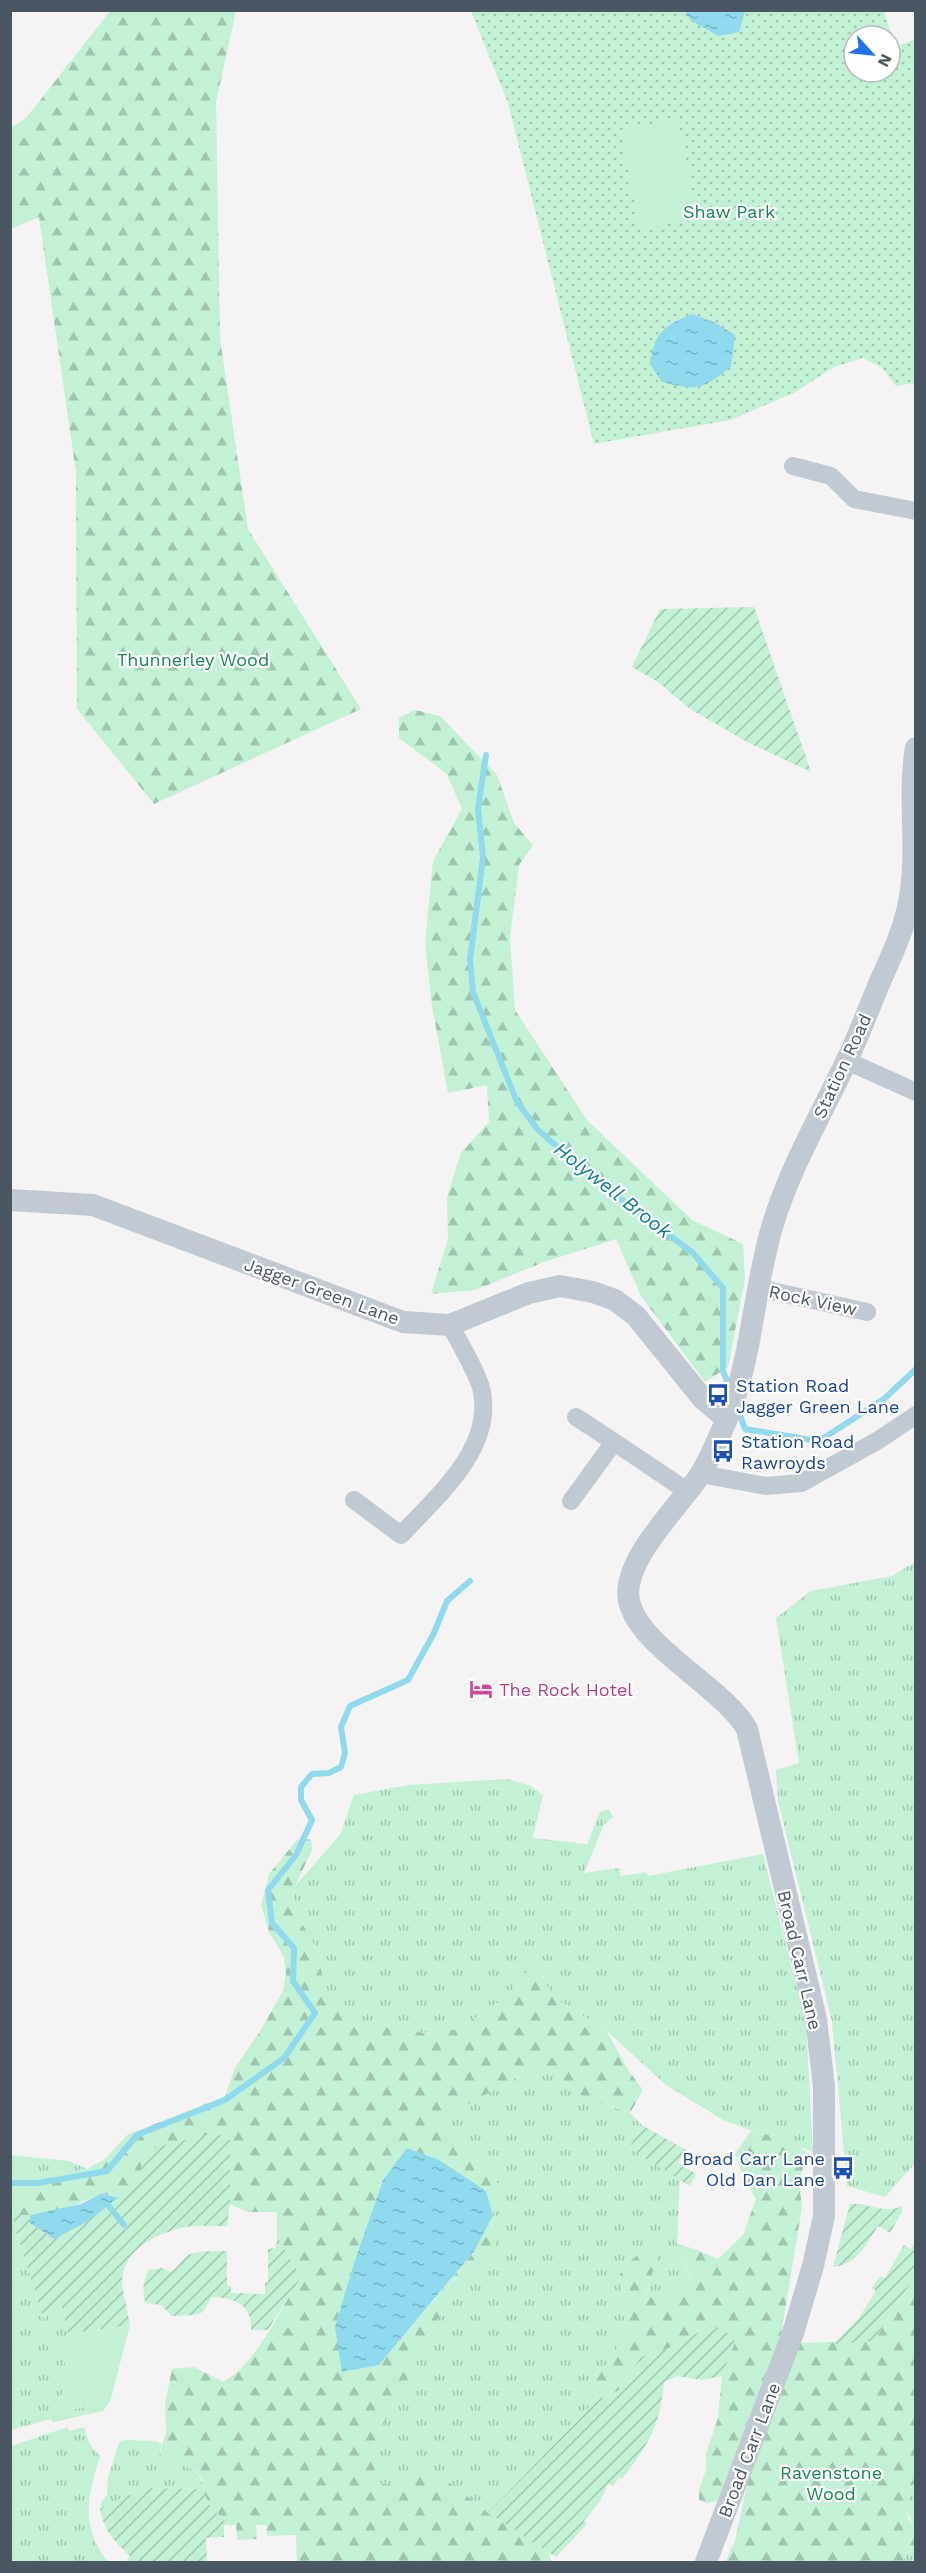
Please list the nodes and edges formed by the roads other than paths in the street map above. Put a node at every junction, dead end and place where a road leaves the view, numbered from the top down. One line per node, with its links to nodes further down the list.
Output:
1 (793, 466): 2 (street)
2 (915, 511)
3 (914, 761): 4 (street, Station Road)
4 (847, 1061): 5 (street); 7 (street, Station Road)
5 (915, 1092)
6 (10, 1200): 9 (street, Jagger Green Lane)
7 (759, 1288): 8 (street, Rock View); 12 (street, Station Road)
8 (867, 1312)
9 (450, 1325): 12 (street, Jagger Green Lane); 15 (street)
10 (915, 1415): 14 (street)
11 (576, 1417): 13 (street)
12 (727, 1417): 14 (street, Broad Carr Lane)
13 (614, 1442): 14 (street); 16 (street)
14 (694, 1483): 17 (street, Broad Carr Lane)
15 (354, 1500)
16 (571, 1501)
17 (706, 2562)

